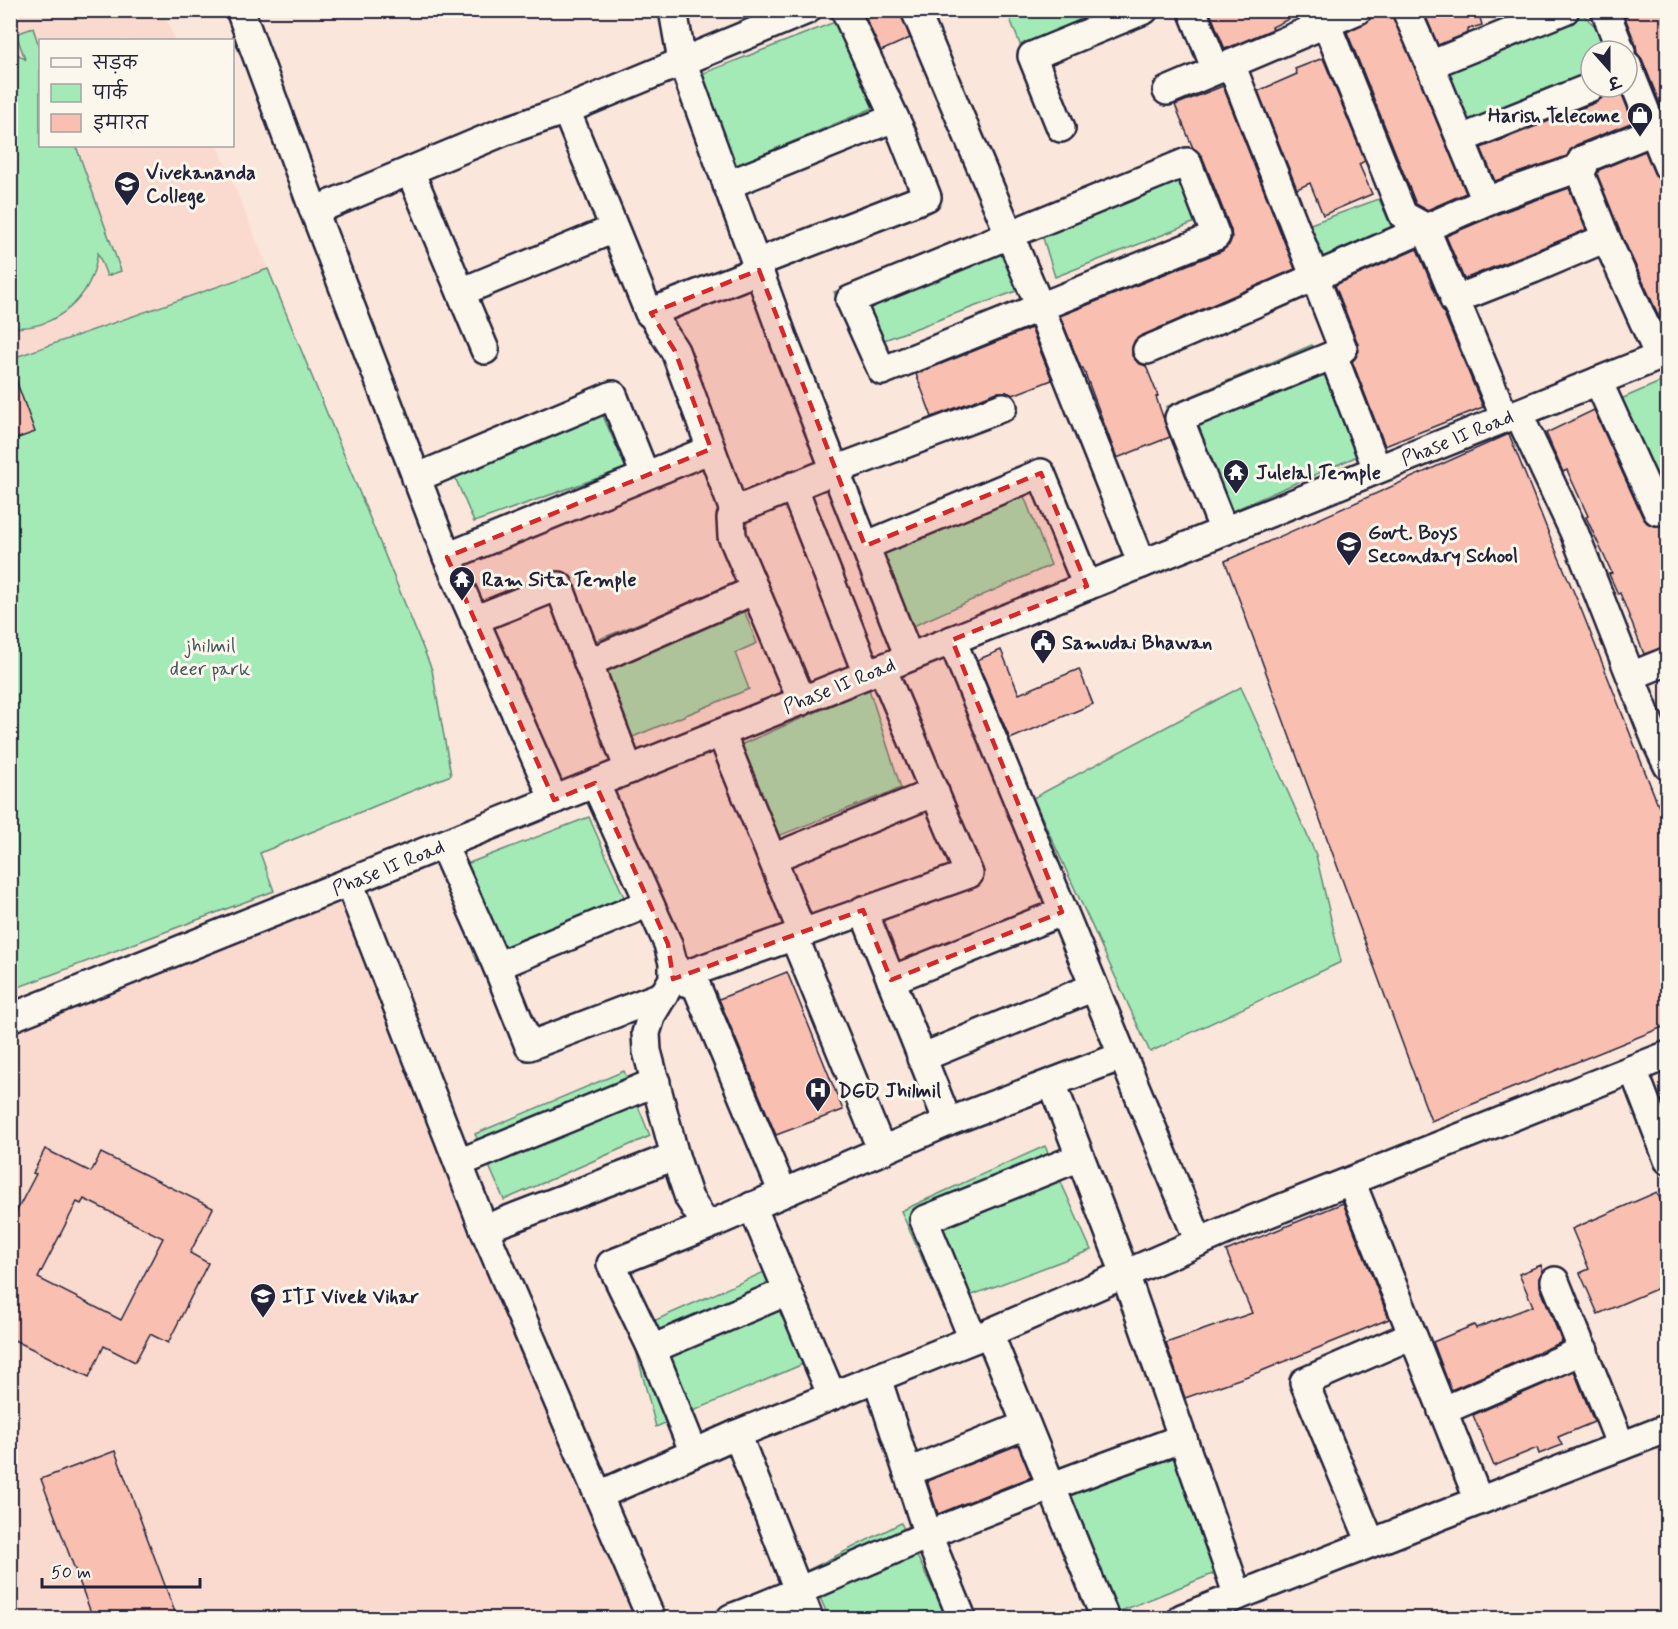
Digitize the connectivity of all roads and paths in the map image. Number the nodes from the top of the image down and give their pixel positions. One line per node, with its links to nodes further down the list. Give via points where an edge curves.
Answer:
1 (240, 10): 29 (street)
2 (673, 10): 14 (street)
3 (807, 10): 14 (street)
4 (845, 10): 21 (street)
5 (915, 10): 32 (street)
6 (1144, 10): 22 (street, via 1032,56)
7 (1192, 10): 16 (street)
8 (1358, 10): 12 (street)
9 (1406, 10): 15 (street)
10 (1565, 10): 15 (street)
11 (1605, 10): 13 (street)
12 (1326, 23): 16 (street); 30 (street, via 1403,215)
13 (1616, 39)
14 (682, 61): 20 (street); 27 (street)
15 (1430, 65): 23 (street)
16 (1223, 67): 17 (street); 35 (street)
17 (1167, 91)
18 (1579, 92): 23 (street)
19 (1639, 96): 24 (street)
20 (566, 110): 26 (street); 31 (street)
21 (894, 118): 27 (street); 34 (street, via 927,196)
22 (1061, 128)
23 (1461, 140): 28 (street)
24 (1662, 151): 25 (street, via 1582,160 1584,166)
25 (1578, 168): 28 (street); 33 (street)
26 (410, 171): 29 (street); 36 (street)
27 (728, 184): 34 (street)
28 (1486, 201): 30 (street)
29 (314, 211): 51 (street)
30 (1425, 227): 35 (street); 37 (street)
31 (614, 229): 36 (street); 39 (street)
32 (1008, 234): 38 (street); 38 (street, via 850,300 882,371); 38 (street, via 1187,162 1216,236)
33 (1606, 238): 37 (street); 43 (street)
34 (757, 266): 39 (street); 49 (street)
35 (1316, 278): 41 (street); 42 (street, via 1343,350)
36 (461, 292): 40 (street)
37 (1454, 300): 46 (street)
38 (1040, 307): 58 (street)
39 (651, 313): 47 (street, via 675,351)
40 (485, 350)
41 (1147, 350)
42 (1333, 355): 48 (street); 55 (street, via 1179,418)
43 (1663, 355): 44 (street, Phase II Road)
44 (1598, 381): 46 (street, Phase II Road); 53 (street, via 1657,511)
45 (1003, 407): 49 (street)
46 (1511, 416): 48 (street, Phase II Road); 67 (street, via 1574,532)
47 (711, 449): 50 (street); 54 (street)
48 (1377, 469): 55 (street, Phase II Road)
49 (835, 470): 52 (street); 56 (street)
50 (645, 475): 51 (street, via 613,395); 57 (street)
51 (416, 478): 57 (street)
52 (793, 486): 54 (street); 66 (street)
53 (1668, 507)
54 (734, 511): 60 (street, via 730,518 732,536)
55 (1224, 531): 58 (street, Phase II Road)
56 (865, 546): 59 (street, via 1041,473); 63 (street)
57 (447, 557): 61 (street)
58 (1142, 564): 59 (street, Phase II Road)
59 (1087, 586): 62 (street, Phase II Road)
60 (755, 590): 65 (street); 68 (street)
61 (474, 620): 65 (street, via 559,586); 74 (street)
62 (952, 640): 63 (street, Phase II Road); 80 (street)
63 (909, 657): 66 (street, Phase II Road)
64 (1668, 661): 67 (street)
65 (588, 663): 71 (street)
66 (875, 671): 68 (street, Phase II Road); 73 (street)
67 (1630, 676): 70 (street)
68 (802, 701): 69 (street, Phase II Road)
69 (721, 733): 71 (street, Phase II Road); 76 (street)
70 (1666, 759)
71 (629, 770): 72 (street, Phase II Road)
72 (595, 783): 74 (street, Phase II Road); 78 (street)
73 (935, 792): 76 (street); 79 (street, via 969,874)
74 (554, 800): 75 (street, Phase II Road)
75 (443, 845): 77 (street, Phase II Road); 82 (street)
76 (773, 858): 81 (street)
77 (349, 882): 86 (street, Phase II Road); 98 (street)
78 (649, 903): 82 (street); 84 (street, via 673,963)
79 (864, 910): 81 (street); 83 (street)
80 (1062, 912): 83 (street); 85 (street)
81 (801, 932): 84 (street); 94 (street, via 795,939)
82 (497, 966): 84 (street, via 530,1046)
83 (891, 980): 89 (street)
84 (668, 987): 91 (street, via 646,1033); 100 (street, via 696,985)
85 (1094, 987): 88 (street); 89 (street)
86 (10, 1018)
87 (1668, 1055): 90 (street)
88 (1122, 1056): 92 (street); 104 (street)
89 (921, 1058): 93 (street)
90 (1633, 1069): 97 (street); 99 (street)
91 (656, 1082): 95 (street); 98 (street)
92 (1052, 1083): 93 (street); 96 (street)
93 (948, 1122): 94 (street)
94 (882, 1151): 100 (street)
95 (675, 1156): 102 (street, via 689,1198); 103 (street)
96 (1080, 1157): 105 (street); 109 (street, via 924,1220)
97 (1668, 1160)
98 (459, 1163): 103 (street)
99 (1351, 1181): 104 (street); 108 (street)
100 (783, 1193): 101 (street)
101 (752, 1206): 102 (street); 107 (street)
102 (707, 1226): 110 (street, via 611,1264)
103 (484, 1229): 123 (street)
104 (1199, 1242): 105 (street)
105 (1125, 1274): 109 (street); 118 (street)
106 (1555, 1281): 111 (street)
107 (788, 1291): 110 (street); 113 (street)
108 (1412, 1335): 114 (street); 126 (street, via 1304,1382)
109 (981, 1336): 112 (street); 115 (street)
110 (652, 1349): 120 (street)
111 (1584, 1350): 114 (street); 119 (street)
112 (877, 1378): 113 (street); 121 (street)
113 (832, 1396): 117 (street)
114 (1442, 1411): 124 (street)
115 (1026, 1425): 121 (street); 122 (street)
116 (1668, 1428): 119 (street)
117 (737, 1434): 120 (street); 127 (street)
118 (1183, 1438): 122 (street); 128 (street)
119 (1621, 1446): 124 (street)
120 (694, 1453): 123 (street)
121 (908, 1472): 125 (street)
122 (1051, 1486): 125 (street); 133 (street)
123 (599, 1495): 129 (street)
124 (1479, 1501): 126 (street)
125 (928, 1535): 127 (street); 132 (street)
126 (1371, 1544): 128 (street)
127 (798, 1592): 130 (street); 131 (street)
128 (1238, 1596): 134 (street)
129 (651, 1618)
130 (731, 1618)
131 (809, 1618)
132 (962, 1618)
133 (1106, 1618)
134 (1182, 1618)

